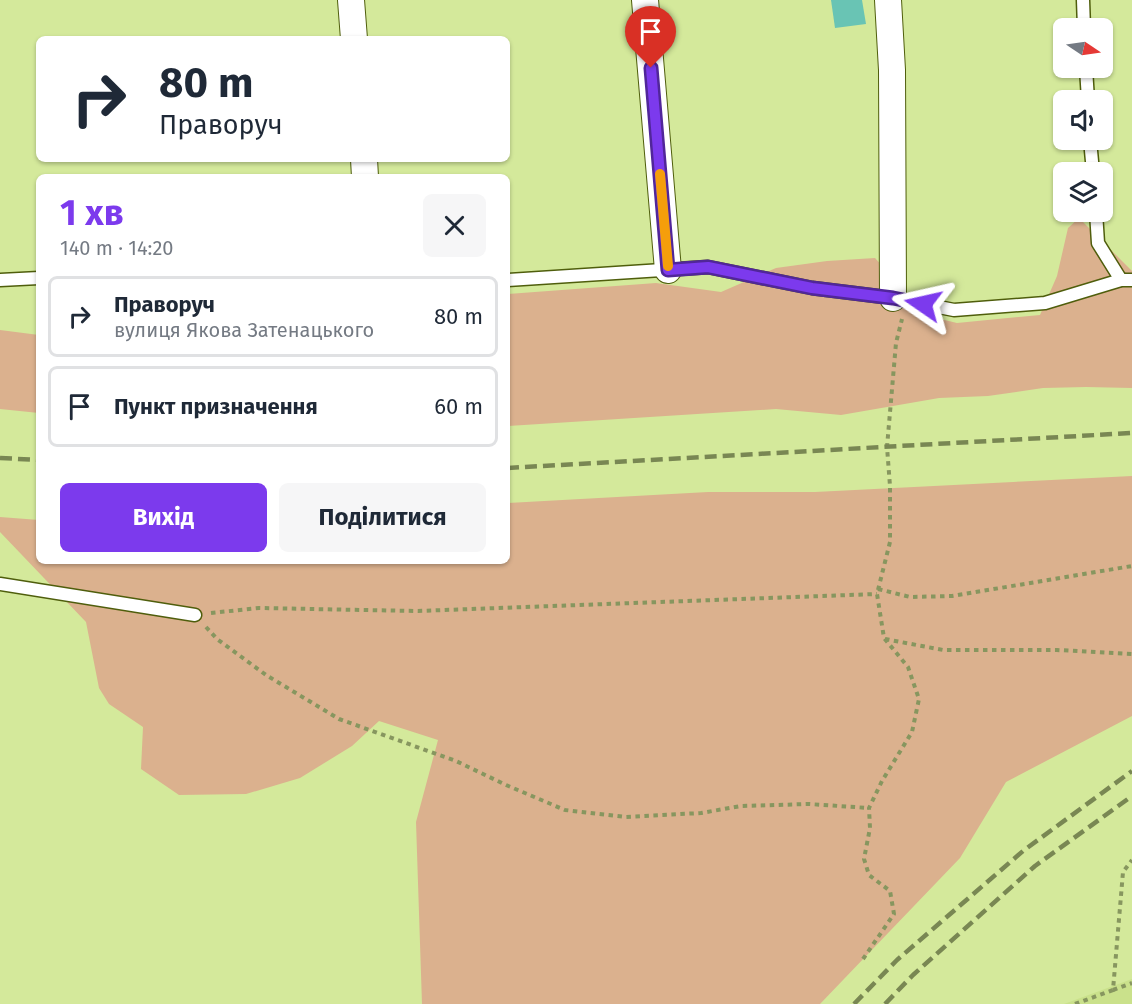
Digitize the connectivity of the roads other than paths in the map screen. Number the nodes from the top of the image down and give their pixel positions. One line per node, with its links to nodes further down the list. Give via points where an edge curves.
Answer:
1 (351, 0): 6 (street)
2 (645, 0): 8 (street)
3 (888, 0): 13 (street)
4 (1083, 0): 5 (lane)
5 (1084, 18)
6 (354, 36)
7 (1097, 222): 12 (lane, via 1098,243)
8 (668, 270): 11 (lane); 13 (lane, via 708,267 812,288)
9 (36, 278): 10 (lane)
10 (0, 280)
11 (510, 280)
12 (1126, 280): 13 (lane, via 1045,303 954,310)
13 (900, 299)
14 (0, 584): 15 (lane)
15 (195, 615)

